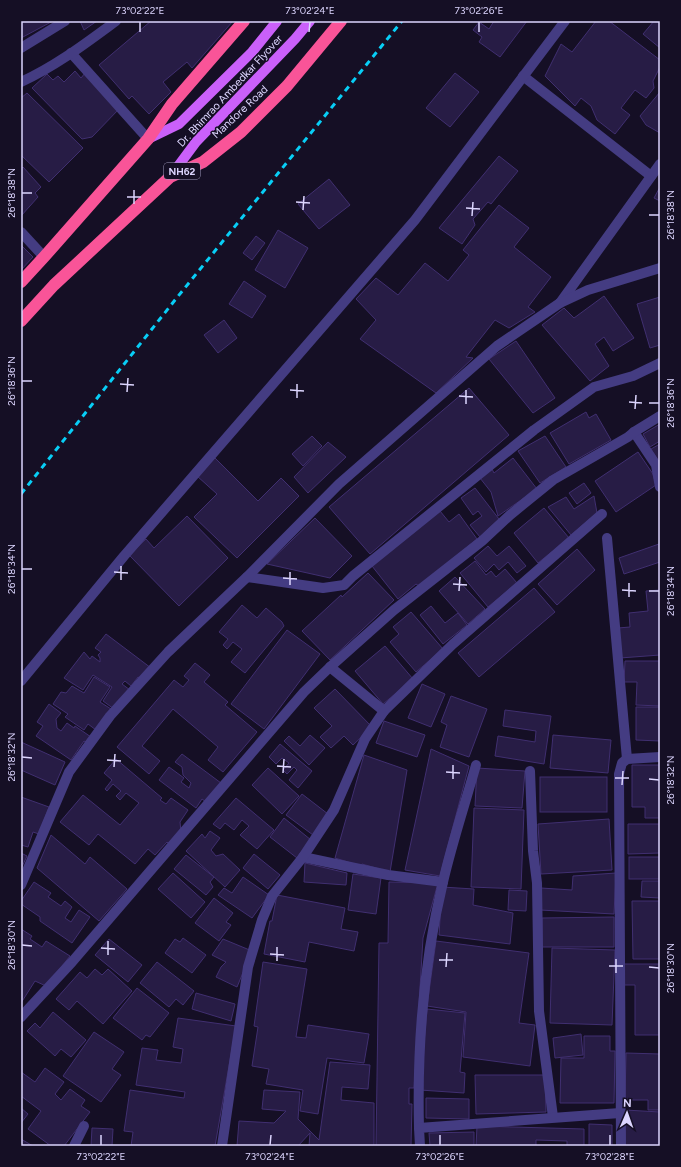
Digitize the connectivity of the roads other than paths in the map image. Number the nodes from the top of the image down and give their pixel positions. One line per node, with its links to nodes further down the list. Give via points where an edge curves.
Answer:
1 (65, 21): 8 (street)
2 (116, 21): 9 (street)
3 (244, 21): 12 (highway, via 172,104)
4 (277, 21): 12 (main road, Dr. Bhimrao Ambedkar Flyover, via 252,52 179,124)
5 (310, 21): 15 (main road, Dr. Bhimrao Ambedkar Flyover, via 196,142)
6 (341, 21): 15 (highway, Mandore Road / NH62, via 287,86 241,132 203,162)
7 (565, 21): 10 (street)
8 (21, 48)
9 (71, 53): 11 (street); 12 (street)
10 (523, 76): 14 (street); 30 (street, via 415,220 124,556)
11 (21, 82)
12 (148, 139): 17 (highway)
13 (660, 164): 14 (street)
14 (651, 176): 20 (street)
15 (170, 177): 21 (highway, Mandore Road / NH62, via 54,285)
16 (21, 232): 17 (street)
17 (44, 257): 19 (highway)
18 (660, 268): 20 (street, via 588,290)
19 (21, 282)
20 (560, 303): 28 (street, via 497,346 357,468)
21 (21, 321)
22 (660, 363): 28 (street, via 633,376 594,387 534,430 344,585 323,588)
23 (660, 416): 24 (street)
24 (634, 432): 25 (street, via 656,466); 29 (street, via 553,480 482,541 394,610)
25 (660, 487)
26 (602, 514): 31 (street, via 453,644)
27 (607, 538): 33 (street)
28 (247, 578): 38 (street, via 168,652 110,716 69,772)
29 (330, 667): 31 (street); 39 (street, via 304,692 72,962)
30 (21, 681)
31 (384, 711): 36 (street, via 365,739 334,810)
32 (660, 757): 33 (street)
33 (627, 759): 40 (street, via 622,763 618,774)
34 (476, 765): 37 (street)
35 (530, 771): 41 (street, via 537,883 539,1011)
36 (303, 858): 37 (street, via 388,875); 45 (street, via 272,896 248,967)
37 (443, 882): 43 (street, via 426,979 418,1088)
38 (21, 885)
39 (21, 1017)
40 (620, 1113): 41 (street); 47 (street)
41 (553, 1117): 43 (street)
42 (84, 1126): 44 (street)
43 (419, 1128): 46 (street)
44 (74, 1146)
45 (222, 1146)
46 (420, 1146)
47 (621, 1146)

